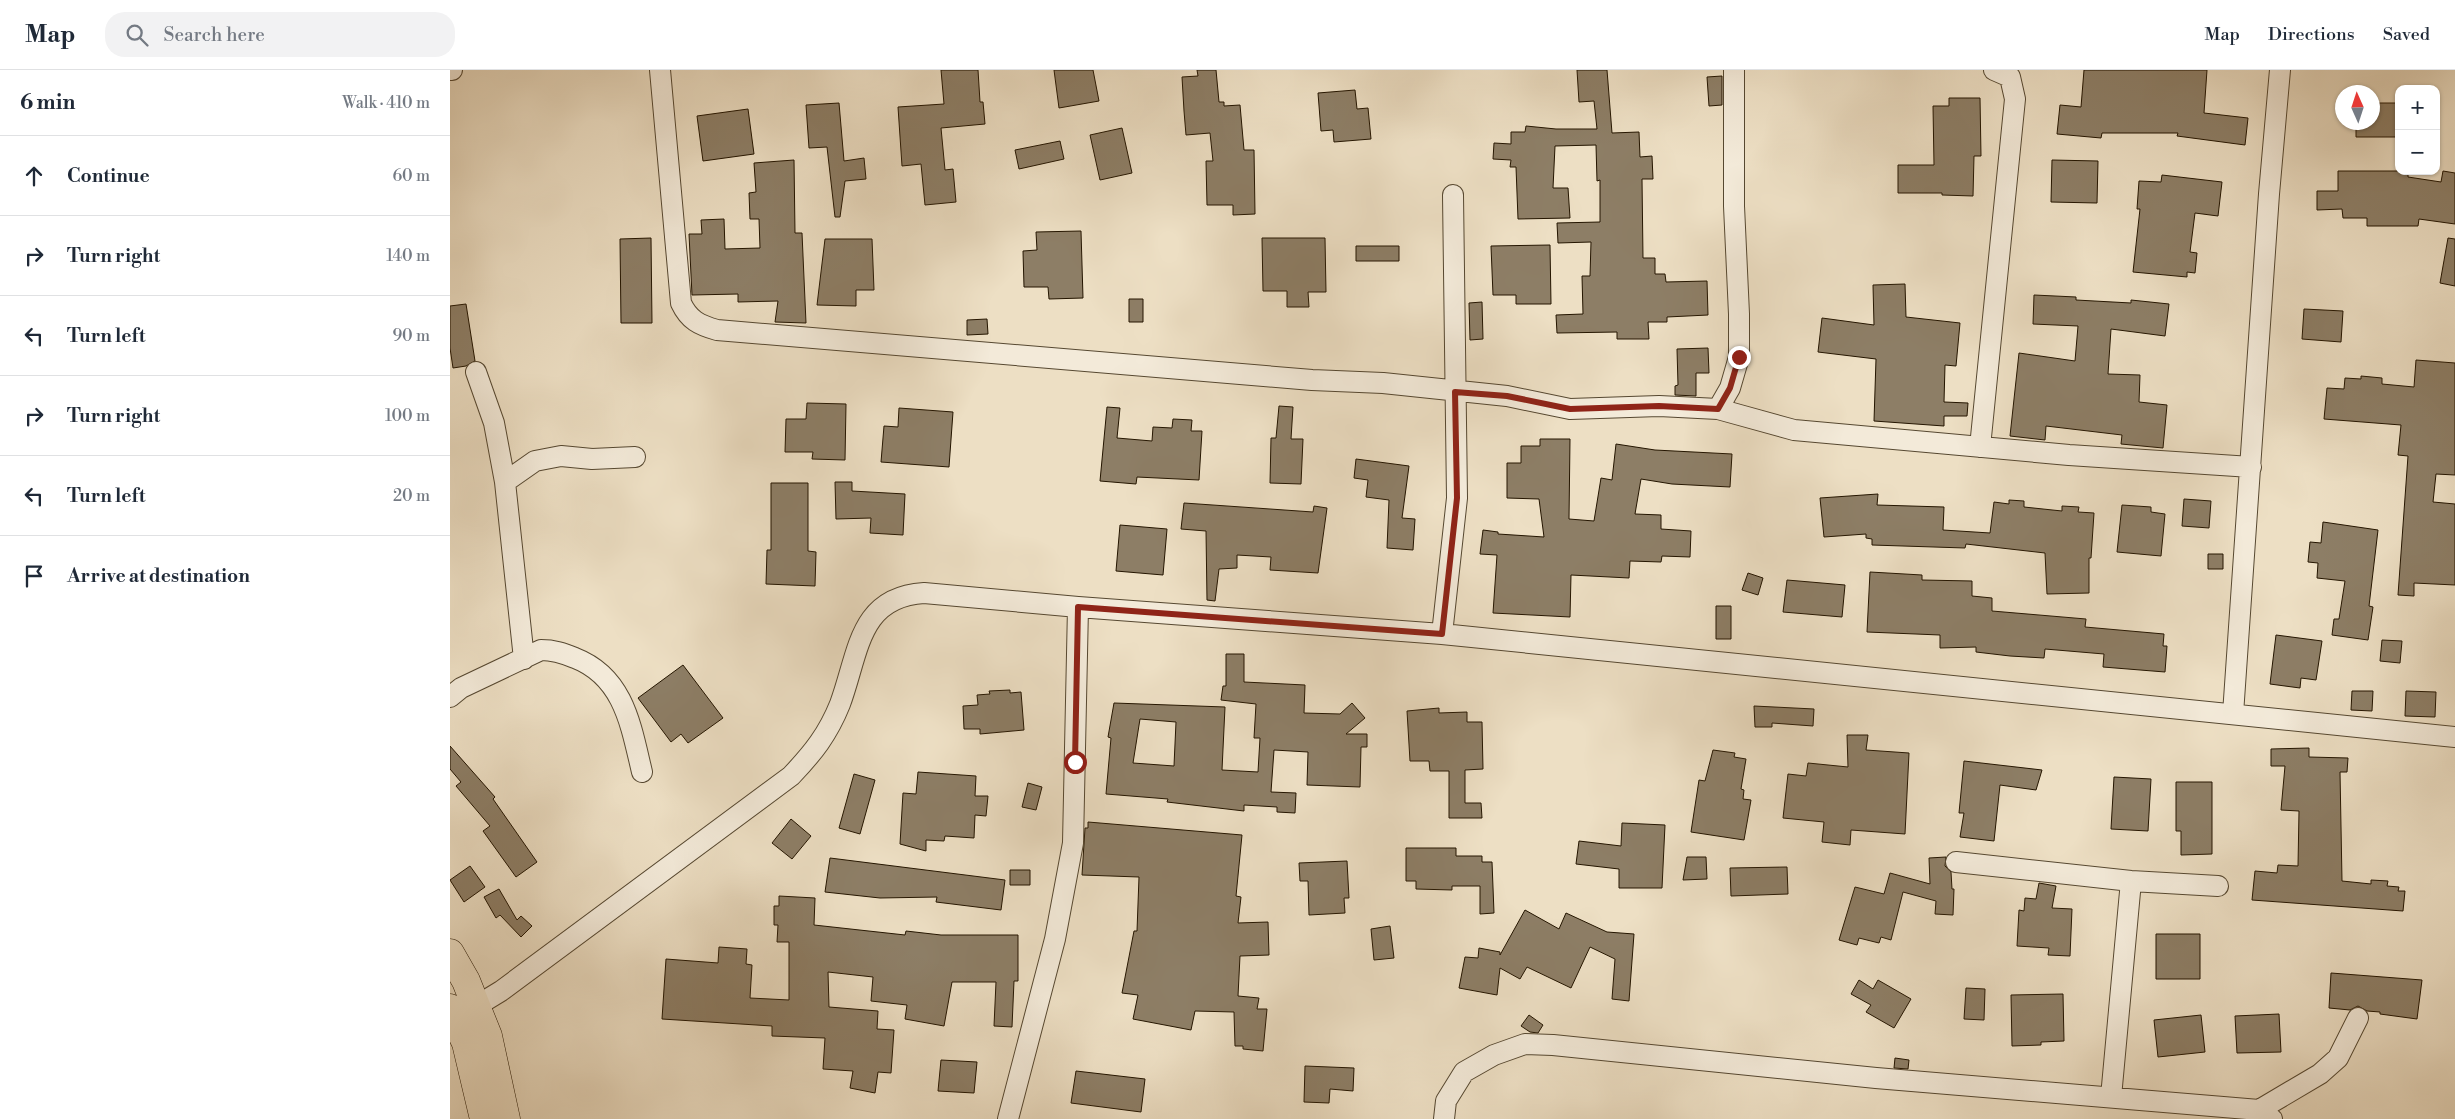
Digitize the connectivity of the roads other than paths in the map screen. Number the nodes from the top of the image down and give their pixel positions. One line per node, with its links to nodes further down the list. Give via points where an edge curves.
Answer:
1 (660, 70): 7 (street, via 681,302 685,313 700,325 717,330 1312,380 1383,383)
2 (1734, 70): 8 (street, via 1739,357 1730,388)
3 (1994, 70): 9 (street, via 2010,77 2015,99)
4 (2280, 70): 11 (street)
5 (1453, 195): 7 (street)
6 (476, 372): 12 (street, via 494,422)
7 (1455, 392): 8 (street, via 1507,396 1570,409 1659,406); 14 (street, via 1457,498)
8 (1718, 409): 9 (street, via 1794,430)
9 (1980, 447): 11 (street)
10 (635, 457): 12 (street, via 592,459 562,456 535,461)
11 (2251, 467): 17 (street)
12 (505, 482): 15 (street)
13 (1078, 607): 14 (street); 24 (street, via 924,592 891,600 877,610 868,623 839,706 817,749 791,776 501,991); 30 (street, via 1073,843 1055,939)
14 (1442, 634): 17 (street)
15 (524, 659): 16 (street, via 461,688); 19 (street, via 541,650 556,650 591,664 614,686 630,722)
16 (450, 697)
17 (2233, 714): 18 (street)
18 (2455, 737)
19 (642, 772)
20 (1956, 862): 21 (street)
21 (2130, 881): 22 (street); 26 (street)
22 (2218, 886)
23 (450, 953): 24 (main road)
24 (460, 1011): 28 (main road); 29 (main road, via 488,1036)
25 (2358, 1018): 27 (street, via 2338,1058)
26 (2111, 1097): 27 (street); 31 (street, via 1876,1078 1553,1044 1525,1044 1494,1054 1464,1072 1446,1101)
27 (2266, 1115)
28 (484, 1119)
29 (506, 1119)
30 (1008, 1119)
31 (1444, 1119)

